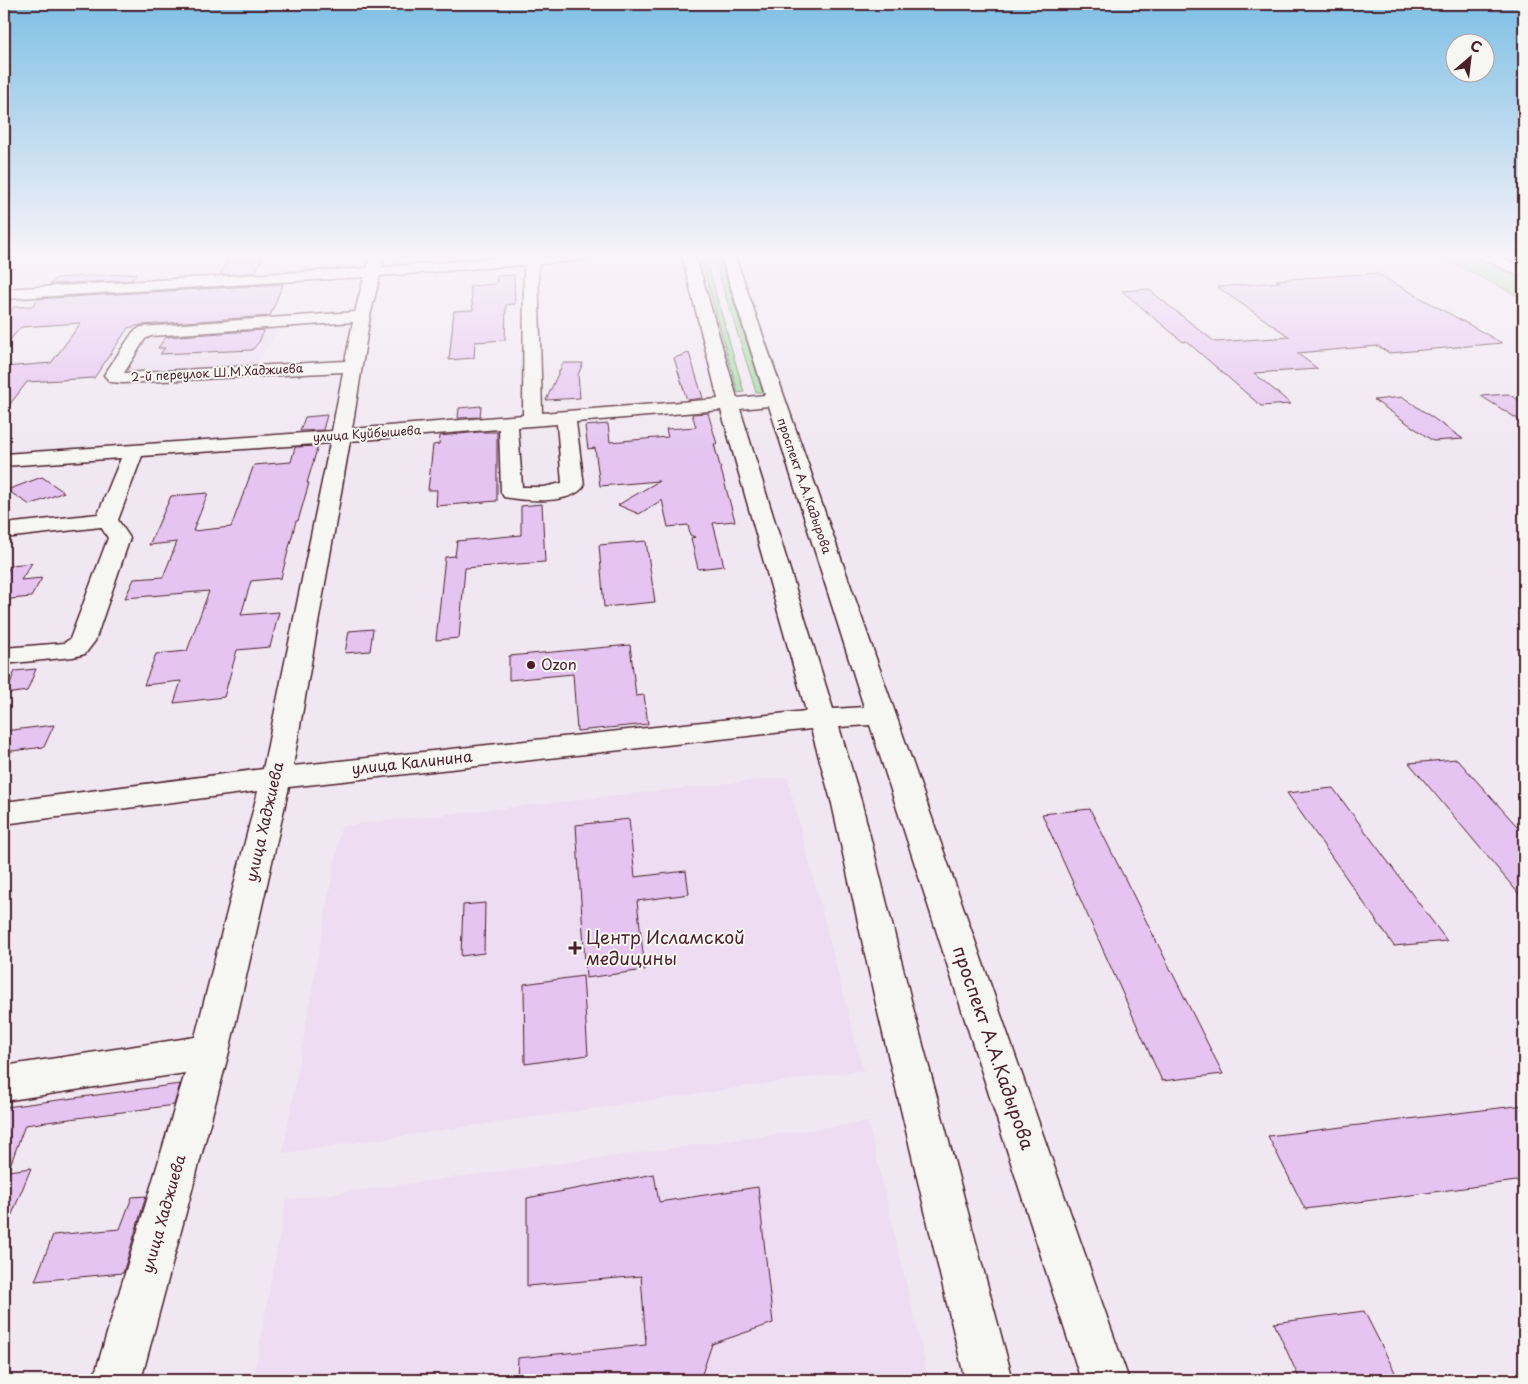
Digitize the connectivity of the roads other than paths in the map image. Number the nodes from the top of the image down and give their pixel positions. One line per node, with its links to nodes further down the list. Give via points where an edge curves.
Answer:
1 (296, 321): 6 (street, 2-й переулок Ш.М.Хаджиева, via 147,331 139,336 113,375 123,378)
2 (361, 321): 6 (street, улица Хаджиева)
3 (532, 321): 10 (street)
4 (706, 321): 8 (street)
5 (749, 321): 7 (street, проспект А.А.Кадырова)
6 (354, 366): 12 (street, улица Хаджиева)
7 (775, 400): 8 (street, улица Куйбышева); 18 (street, проспект А.А.Кадырова)
8 (729, 404): 9 (street, улица Куйбышева); 19 (street)
9 (566, 418): 10 (street, улица Куйбышева); 11 (street, via 573,486 563,491 512,492)
10 (533, 420): 11 (street, улица Куйбышева)
11 (508, 423): 12 (street, улица Куйбышева)
12 (341, 436): 13 (street, улица Куйбышева); 20 (street, улица Хаджиева)
13 (134, 450): 14 (street, улица Куйбышева); 15 (street)
14 (4, 460)
15 (107, 520): 16 (street); 17 (street, via 119,538 82,641 76,648)
16 (4, 531)
17 (4, 656)
18 (881, 715): 19 (street); 26 (street, проспект А.А.Кадырова)
19 (821, 719): 20 (street, улица Калинина); 25 (street, via 847,804)
20 (276, 778): 21 (street, улица Калинина); 22 (street, улица Хаджиева)
21 (4, 813)
22 (210, 1052): 23 (street); 24 (street, улица Хаджиева)
23 (4, 1083)
24 (117, 1380)
25 (989, 1380)
26 (1105, 1380)

